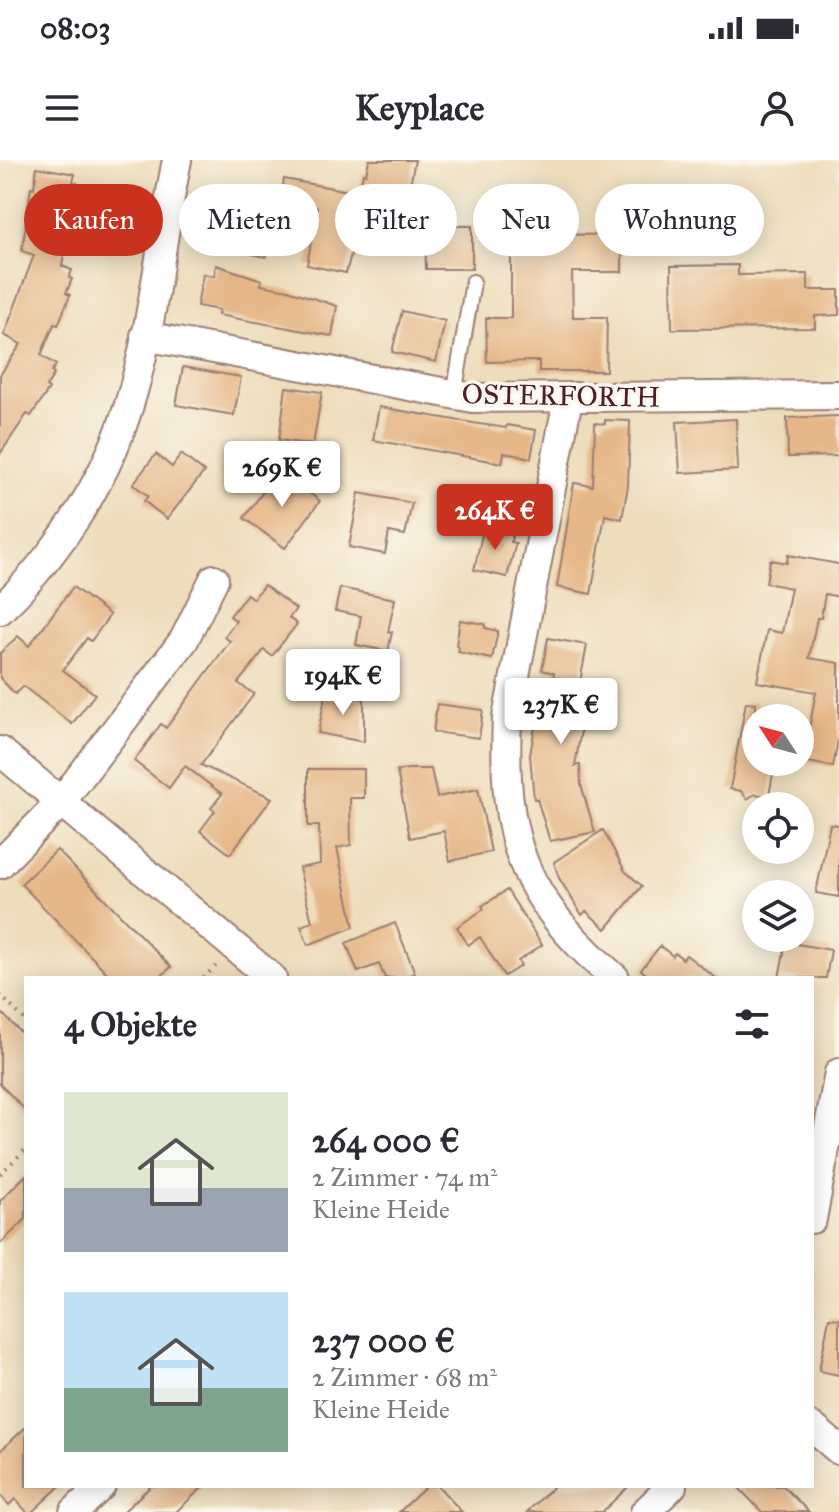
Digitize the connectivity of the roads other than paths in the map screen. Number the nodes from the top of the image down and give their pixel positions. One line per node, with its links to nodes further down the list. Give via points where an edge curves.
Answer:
1 (177, 160): 3 (street)
2 (473, 282): 4 (lane)
3 (145, 336): 4 (street, OSTERFORTH); 8 (street, via 112,450 87,500 51,552)
4 (454, 395): 6 (street, OSTERFORTH)
5 (839, 395): 6 (street, OSTERFORTH)
6 (568, 399): 13 (street, via 507,718 505,771 511,826 526,873 552,914)
7 (214, 579): 10 (street, via 184,640)
8 (0, 610)
9 (0, 751): 10 (street)
10 (61, 802): 11 (street); 12 (street)
11 (0, 864)
12 (270, 976)
13 (613, 976)
14 (839, 1073): 15 (street)
15 (819, 1142): 16 (street)
16 (814, 1197)
17 (814, 1429): 18 (street)
18 (839, 1450)
19 (99, 1488): 21 (street)
20 (670, 1488): 22 (street)
21 (74, 1512)
22 (645, 1512)

